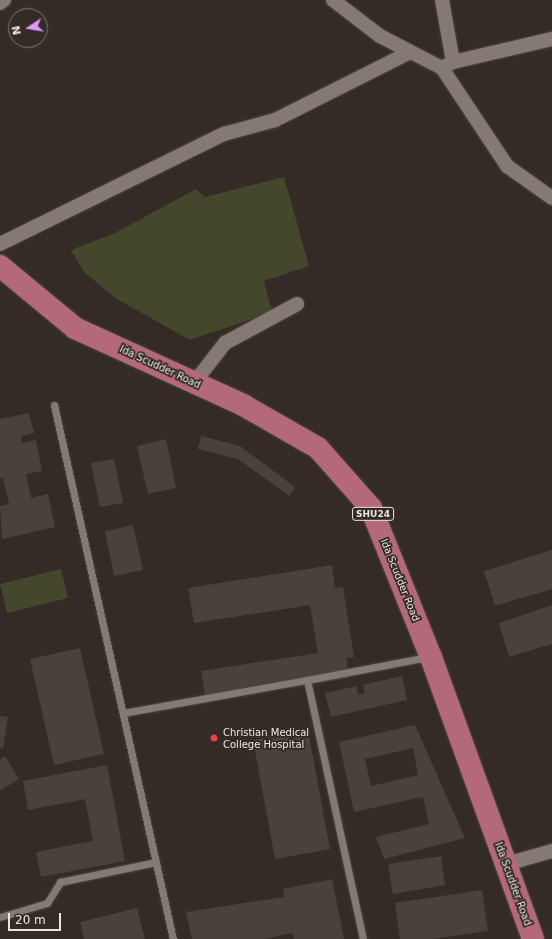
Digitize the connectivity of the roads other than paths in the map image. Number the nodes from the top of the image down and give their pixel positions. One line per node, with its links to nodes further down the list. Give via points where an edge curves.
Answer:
1 (4, 0): 4 (street)
2 (333, 0): 6 (street, via 380,36)
3 (442, 0): 7 (street)
4 (0, 3)
5 (552, 39): 7 (street)
6 (410, 52): 7 (street); 9 (street, via 275,120 224,134)
7 (448, 65): 8 (street, via 507,166)
8 (552, 198)
9 (0, 244)
10 (0, 266): 12 (main road, Ida Scudder Road / SHU24, via 75,328)
11 (297, 304): 12 (street, via 225,343)
12 (194, 383): 14 (main road, Ida Scudder Road / SHU24, via 243,405 318,448 371,508)
13 (54, 405): 16 (lane)
14 (431, 657): 15 (lane); 19 (main road, Ida Scudder Road / SHU24)
15 (307, 680): 16 (lane); 22 (lane)
16 (123, 713): 18 (lane)
17 (552, 851): 19 (street)
18 (156, 862): 20 (lane, via 60,882 47,903); 21 (lane)
19 (506, 864): 23 (main road, Ida Scudder Road / SHU24)
20 (0, 917)
21 (173, 939)
22 (364, 939)
23 (533, 939)

